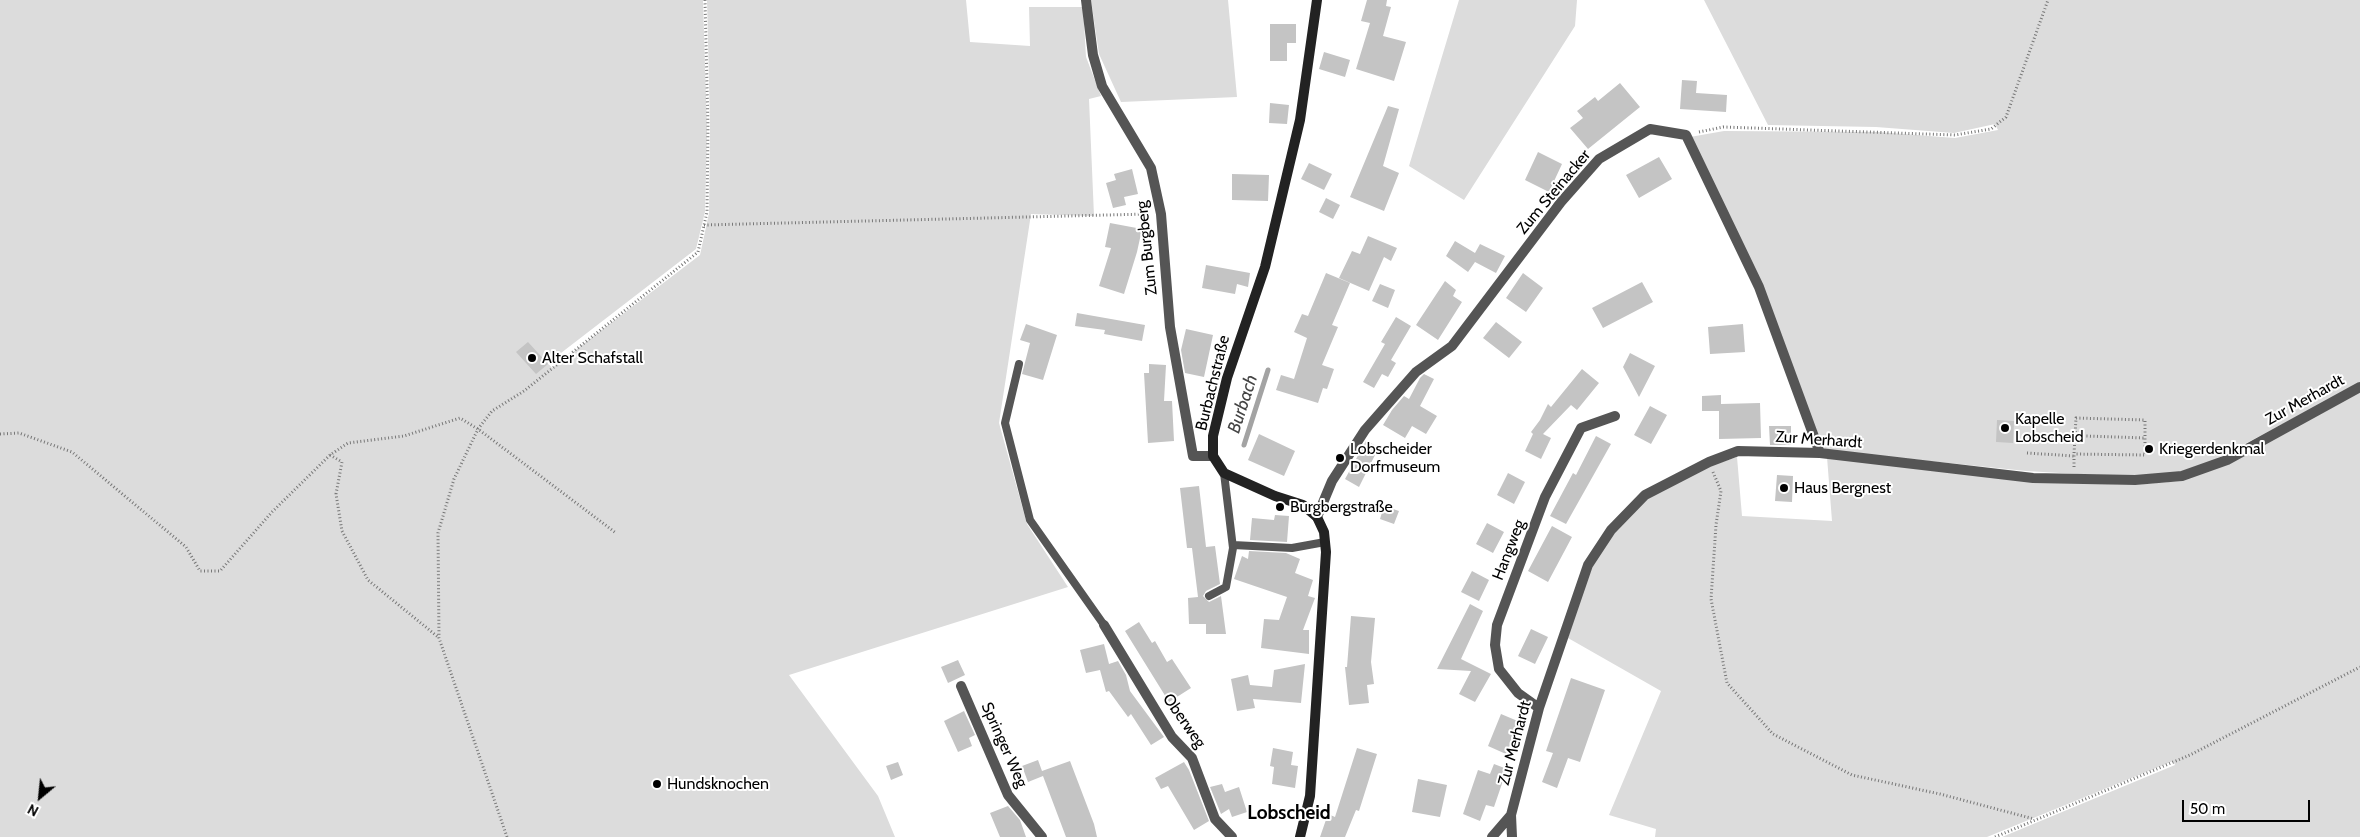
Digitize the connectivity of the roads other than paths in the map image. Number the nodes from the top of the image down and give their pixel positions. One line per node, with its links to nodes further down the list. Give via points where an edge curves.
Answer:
1 (1086, 0): 7 (street, Zum Burgberg, via 1093,55 1102,86 1151,168 1161,214 1170,327 1193,456)
2 (1317, 0): 7 (street, Burbachstraße, via 1300,120 1265,267 1228,378 1214,436)
3 (1019, 364): 13 (lane, via 1005,423 1030,520)
4 (2360, 387): 6 (street, Zur Merhardt, via 2227,460 2182,476 2135,480 2032,478)
5 (1615, 416): 15 (street, Hangweg, via 1582,428 1545,498 1497,625 1495,645 1499,669 1518,693)
6 (1820, 452): 9 (street, Zum Steinacker, via 1759,287 1686,135 1650,129 1599,159 1560,202 1452,346 1416,372 1364,430 1332,481); 15 (street, Zur Merhardt, via 1738,451 1646,495 1611,530 1588,565)
7 (1213, 456): 8 (street, Burbachstraße)
8 (1224, 473): 9 (street, via 1303,505); 11 (lane)
9 (1317, 517): 10 (street)
10 (1325, 542): 11 (lane, via 1292,548); 19 (street, via 1310,796)
11 (1232, 545): 12 (lane, via 1226,587)
12 (1209, 596)
13 (1104, 625): 18 (street, Oberweg, via 1172,737 1192,758 1215,820)
14 (962, 686): 17 (street, Springer Weg, via 1008,795)
15 (1539, 708): 16 (street, Zur Merhardt)
16 (1511, 815): 20 (street, Zur Merhardt); 21 (street)
17 (1042, 837)
18 (1232, 837)
19 (1300, 837)
20 (1492, 837)
21 (1512, 837)

